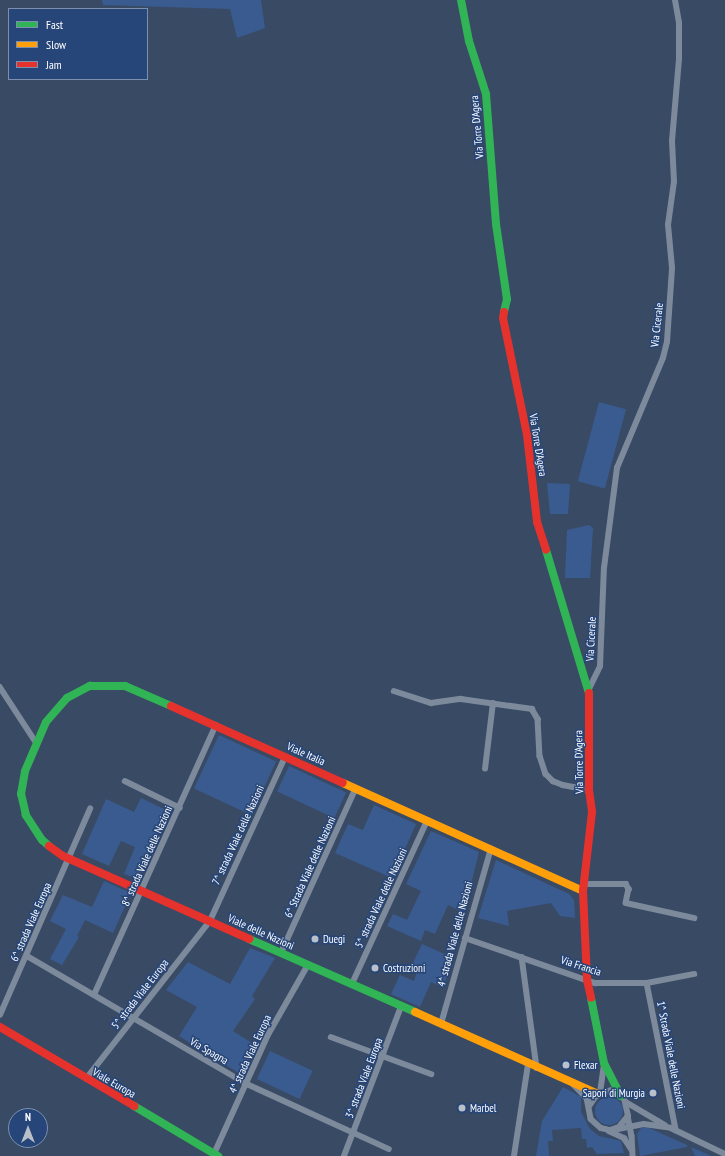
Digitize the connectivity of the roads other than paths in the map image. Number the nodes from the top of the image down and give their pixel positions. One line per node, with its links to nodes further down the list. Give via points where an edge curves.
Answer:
1 (461, 0): 4 (street, Via Torre D'Agera, via 469,41 486,94 496,224 507,299 503,318 527,435 537,522)
2 (675, 0): 4 (street, Via Cicerale, via 679,23 679,59 672,141 674,182 668,225 672,268 667,342 663,358 617,468 604,568 600,666)
3 (0, 687): 8 (street)
4 (589, 689): 13 (street, Via Torre D'Agera)
5 (394, 691): 6 (street, via 431,703 461,699)
6 (493, 703): 10 (street); 13 (street, via 536,712 540,756 546,774 553,781 563,785)
7 (216, 725): 8 (street, Viale Italia, via 133,688 104,684 85,688 67,698 50,716); 9 (street, Viale Italia); 14 (street, 8^ strada Viale delle Nazioni)
8 (36, 742): 18 (street, Viale delle Nazioni, via 24,770 22,804 31,825 42,840)
9 (285, 756): 12 (street, Viale Italia); 22 (street, 7^ strada Viale delle Nazioni)
10 (485, 769)
11 (125, 781): 14 (street)
12 (356, 788): 16 (street, Viale Italia); 24 (street, 6^ Strada Viale delle Nazioni)
13 (589, 790): 19 (street, Via Torre D'Agera, via 592,812)
14 (180, 808): 20 (street, 8^ strada Viale delle Nazioni)
15 (90, 809): 18 (street, 6^ strada Viale Europa)
16 (428, 820): 17 (street, Viale Italia); 31 (street, 5^ strada Viale delle Nazioni)
17 (491, 849): 19 (street, Viale Italia); 23 (street, 4^ strada Viale delle Nazioni)
18 (69, 859): 20 (street, Viale delle Nazioni); 25 (street, 6^ strada Viale Europa)
19 (583, 887): 21 (street, via 626,884 629,889 626,902); 29 (street, Via Torre D'Agera)
20 (142, 892): 22 (street, Viale delle Nazioni); 32 (street, 8^ strada Viale delle Nazioni)
21 (694, 918)
22 (210, 921): 24 (street, Viale delle Nazioni); 35 (street, 5^ strada Viale Europa)
23 (465, 938): 26 (street, Via Francia); 36 (street, 4^ strada Viale delle Nazioni)
24 (281, 953): 27 (street, Viale delle Nazioni)
25 (27, 956): 32 (street, Via Spagna); 34 (street, 6^ strada Viale Europa)
26 (522, 957): 29 (street, Via Francia); 42 (street)
27 (308, 965): 31 (street, Viale delle Nazioni); 46 (street, 4^ strada Viale Europa, via 268,1036)
28 (694, 974): 30 (street, Via Francia)
29 (587, 980): 30 (street, Via Francia, via 603,984); 40 (street, Via Torre D'Agera)
30 (647, 983): 53 (street, 1^ Strada Viale delle Nazioni)
31 (352, 984): 33 (street, Viale delle Nazioni)
32 (94, 995): 35 (street, Via Spagna)
33 (402, 1007): 36 (street, Viale delle Nazioni); 39 (street, 3^ strada Viale Europa)
34 (0, 1015)
35 (134, 1018): 44 (street, 5^ strada Viale Europa); 46 (street, Via Spagna)
36 (441, 1024): 41 (street, Viale delle Nazioni)
37 (0, 1027): 44 (street, Viale Europa)
38 (332, 1037): 39 (street)
39 (382, 1056): 43 (street); 55 (street, 3^ strada Viale Europa)
40 (604, 1063): 47 (street); 48 (street, Via Torre D'Agera)
41 (528, 1064): 42 (street, Viale delle Nazioni); 61 (street)
42 (537, 1068): 45 (street, Viale delle Nazioni)
43 (431, 1074)
44 (86, 1079): 59 (street, Viale Europa)
45 (572, 1083): 47 (street, Viale delle Nazioni); 49 (street, Viale delle Nazioni, via 587,1098)
46 (247, 1084): 55 (street, Via Spagna); 59 (street, 4^ strada Viale Europa)
47 (599, 1094): 48 (street, via 611,1092); 49 (street)
48 (624, 1099): 50 (street); 53 (street)
49 (590, 1106): 54 (street, via 595,1124)
50 (628, 1116): 51 (street); 52 (street, via 623,1124)
51 (631, 1126): 52 (street); 53 (street, via 649,1124); 57 (street)
52 (614, 1129): 54 (street)
53 (673, 1129): 58 (street)
54 (607, 1130): 57 (street, via 624,1138)
55 (353, 1134): 56 (street, Via Spagna); 60 (street, 3^ strada Viale Europa)
56 (389, 1149)
57 (632, 1153)
58 (725, 1154)
59 (216, 1155)
60 (344, 1156)
61 (514, 1156)

